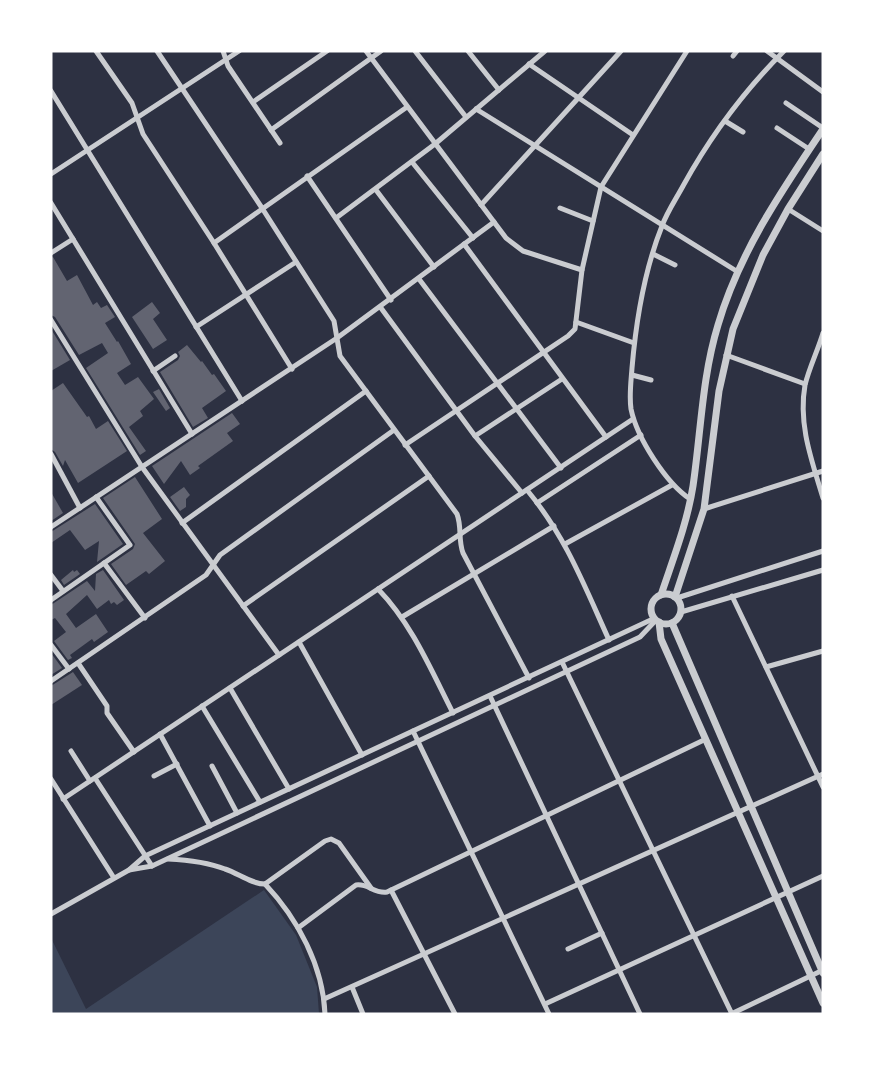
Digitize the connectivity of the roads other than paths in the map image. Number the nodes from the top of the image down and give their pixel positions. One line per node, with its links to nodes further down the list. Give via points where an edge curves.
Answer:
1 (96, 51): 29 (street, via 132,103)
2 (157, 51): 19 (street)
3 (223, 51): 17 (street)
4 (239, 51): 17 (street)
5 (327, 51): 24 (street)
6 (366, 51): 15 (street)
7 (381, 51): 15 (street)
8 (415, 51): 28 (street)
9 (468, 51): 20 (street)
10 (545, 51): 18 (street)
11 (621, 51): 23 (street)
12 (687, 51): 35 (street)
13 (767, 51): 16 (street)
14 (784, 51): 16 (street)
15 (371, 58): 26 (street); 33 (street)
16 (777, 58): 22 (street); 30 (street)
17 (226, 59): 19 (street); 24 (street)
18 (529, 64): 20 (street); 23 (street)
19 (183, 88): 29 (street); 49 (street)
20 (499, 90): 27 (street)
21 (51, 91): 40 (street)
22 (823, 92)
23 (579, 98): 35 (street); 38 (street)
24 (253, 102): 33 (street)
25 (786, 103): 32 (street)
26 (407, 106): 37 (street); 44 (street)
27 (476, 109): 28 (street); 38 (street)
28 (466, 117): 37 (street)
29 (136, 118): 40 (street); 59 (street)
30 (725, 122): 34 (street); 55 (street)
31 (777, 128): 39 (street)
32 (823, 129): 39 (street)
33 (272, 130): 36 (street)
34 (743, 132)
35 (633, 135): 45 (street)
36 (280, 143)
37 (435, 144): 42 (street); 48 (street)
38 (536, 146): 45 (street); 48 (street)
39 (809, 149): 67 (street)
40 (88, 150): 43 (street); 74 (street)
41 (823, 154): 51 (street)
42 (412, 162): 46 (street); 57 (street)
43 (51, 174)
44 (307, 176): 49 (street); 52 (street)
45 (602, 187): 53 (street); 55 (street)
46 (376, 190): 52 (street); 65 (street)
47 (51, 203): 58 (street)
48 (481, 205): 54 (street)
49 (262, 208): 59 (street); 63 (street)
50 (560, 208): 53 (street)
51 (788, 209): 56 (street); 79 (street, via 752,279)
52 (336, 218): 70 (street)
53 (593, 221): 66 (street)
54 (494, 222): 57 (street); 66 (street, via 506,238 524,251)
55 (662, 225): 62 (street); 67 (street)
56 (823, 231)
57 (473, 238): 60 (street)
58 (73, 239): 61 (street); 82 (street)
59 (214, 243): 69 (street)
60 (465, 244): 65 (street); 78 (street)
61 (51, 253)
62 (653, 254): 64 (street); 77 (street)
63 (296, 262): 69 (street); 76 (street, via 334,321)
64 (675, 265)
65 (434, 267): 68 (street)
66 (582, 270): 73 (street)
67 (738, 272): 108 (street, via 711,352)
68 (419, 279): 70 (street); 86 (street)
69 (246, 294): 74 (street); 81 (street)
70 (391, 300): 71 (street)
71 (381, 308): 76 (street); 91 (street)
72 (51, 320): 100 (street)
73 (576, 322): 77 (street); 78 (street, via 572,333)
74 (196, 327): 89 (street)
75 (823, 336): 87 (street)
76 (337, 338): 81 (street); 88 (street, via 340,356)
77 (634, 343): 83 (street)
78 (543, 352): 84 (street); 86 (street)
79 (726, 355): 87 (street); 112 (street)
80 (175, 356): 82 (street)
81 (292, 369): 89 (street)
82 (153, 371): 94 (street)
83 (632, 375): 85 (street); 92 (street)
84 (562, 379): 90 (street); 97 (street)
85 (651, 380)
86 (497, 383): 90 (street); 91 (street)
87 (805, 384): 103 (street, via 806,438)
88 (366, 391): 93 (street); 113 (street)
89 (242, 401): 94 (street)
90 (516, 409): 96 (street); 101 (street)
91 (456, 411): 96 (street); 98 (street)
92 (633, 419): 95 (street); 97 (street)
93 (394, 430): 98 (street); 120 (street, via 220,555)
94 (192, 434): 100 (street)
95 (641, 435): 105 (street); 110 (street)
96 (476, 436): 106 (street)
97 (606, 437): 101 (street)
98 (405, 444): 104 (street)
99 (51, 454): 111 (street)
100 (142, 467): 107 (street); 113 (street)
101 (561, 468): 106 (street)
102 (823, 471): 103 (street)
103 (816, 473): 109 (street); 112 (street)
104 (429, 476): 116 (street, via 457,514); 130 (street)
105 (672, 485): 108 (street); 117 (street)
106 (524, 492): 110 (street); 116 (street)
107 (96, 497): 111 (street); 119 (street, via 130,545)
108 (690, 498): 126 (street)
109 (823, 498)
110 (537, 503): 114 (street)
111 (80, 508): 115 (street)
112 (704, 509): 128 (street)
113 (182, 523): 120 (street)
114 (554, 526): 117 (street); 122 (street)
115 (51, 527)
116 (461, 533): 122 (street, via 461,546); 124 (street)
117 (565, 543): 136 (street)
118 (823, 551): 128 (street)
119 (104, 563): 125 (street); 133 (street)
120 (213, 566): 130 (street); 133 (street)
121 (823, 570): 127 (street)
122 (475, 573): 132 (street); 146 (street)
123 (51, 575): 125 (street)
124 (378, 589): 132 (street); 137 (street)
125 (63, 591): 129 (street)
126 (661, 595): 128 (street); 134 (street, via 652,607)
127 (732, 596): 131 (street); 143 (street)
128 (676, 598): 131 (street)
129 (51, 600)
130 (243, 606): 140 (street)
131 (681, 612): 135 (street)
132 (402, 616): 152 (street)
133 (145, 618): 142 (street)
134 (657, 620): 135 (street); 136 (street); 145 (street, via 640,637); 155 (street, via 661,639)
135 (672, 623): 171 (street)
136 (609, 640): 141 (street)
137 (299, 642): 140 (street); 159 (street)
138 (51, 645): 144 (street)
139 (823, 651): 143 (street)
140 (279, 655): 148 (street)
141 (562, 662): 145 (street); 146 (street)
142 (78, 663): 144 (street); 158 (street)
143 (766, 667): 162 (street)
144 (69, 669): 147 (street)
145 (566, 671): 150 (street); 166 (street)
146 (529, 678): 149 (street)
147 (51, 681)
148 (230, 688): 151 (street); 168 (street)
149 (490, 696): 150 (street); 152 (street)
150 (494, 705): 156 (street); 174 (street)
151 (202, 706): 154 (street); 170 (street)
152 (453, 713): 153 (street)
153 (413, 731): 156 (street); 159 (street)
154 (160, 734): 158 (street); 160 (street)
155 (706, 739): 166 (street); 172 (street)
156 (418, 741): 176 (street); 179 (street)
157 (71, 751): 165 (street)
158 (134, 752): 165 (street)
159 (362, 755): 168 (street)
160 (177, 764): 163 (street); 175 (street)
161 (212, 766): 173 (street)
162 (820, 775): 167 (street); 171 (street)
163 (154, 776)
164 (51, 779): 169 (street)
165 (93, 779): 169 (street); 178 (street)
166 (619, 781): 174 (street); 177 (street)
167 (823, 787)
168 (290, 789): 170 (street)
169 (63, 799): 183 (street)
170 (260, 802): 173 (street)
171 (751, 806): 172 (street); 188 (street)
172 (738, 812): 177 (street); 189 (street)
173 (237, 813): 175 (street)
174 (546, 815): 176 (street); 185 (street)
175 (210, 826): 178 (street)
176 (471, 851): 187 (street); 191 (street)
177 (653, 851): 185 (street); 194 (street)
178 (145, 856): 180 (street); 181 (street)
179 (167, 859): 180 (street); 184 (street, via 210,864)
180 (152, 866): 181 (street)
181 (129, 870): 183 (street)
182 (823, 876): 188 (street)
183 (114, 878): 190 (street)
184 (265, 884): 186 (street, via 331,839 339,843); 192 (street)
185 (579, 884): 191 (street); 193 (street)
186 (373, 890): 187 (street); 192 (street, via 356,885)
187 (391, 890): 196 (street)
188 (788, 892): 189 (street); 198 (street)
189 (776, 897): 194 (street); 199 (street)
190 (51, 914)
191 (503, 918): 196 (street); 203 (street)
192 (298, 928): 201 (street, via 320,977)
193 (602, 933): 195 (street); 197 (street)
194 (694, 936): 197 (street); 209 (street)
195 (568, 950)
196 (424, 954): 200 (street); 206 (street)
197 (620, 970): 203 (street); 208 (street)
198 (823, 971): 199 (street)
199 (811, 976): 202 (street); 209 (street)
200 (352, 987): 201 (street); 205 (street)
201 (324, 999): 204 (street)
202 (823, 1003)
203 (545, 1004): 207 (street)
204 (325, 1014)
205 (363, 1014)
206 (455, 1014)
207 (549, 1014)
208 (640, 1014)
209 (732, 1014)

